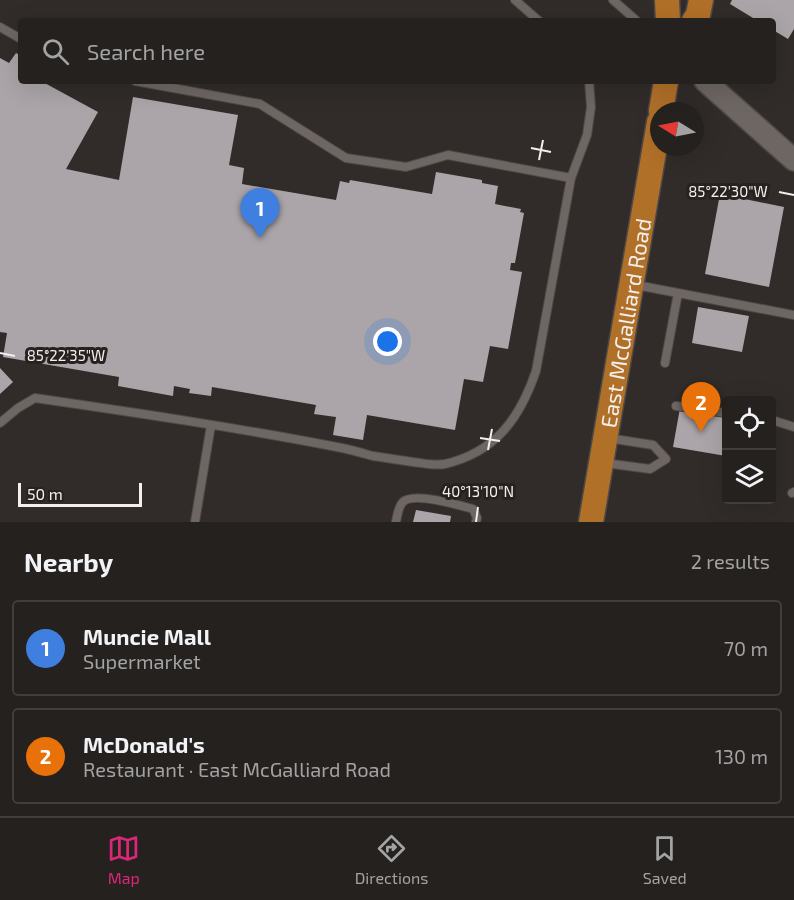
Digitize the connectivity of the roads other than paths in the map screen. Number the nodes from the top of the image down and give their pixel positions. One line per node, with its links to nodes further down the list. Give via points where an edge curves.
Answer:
1 (515, 0): 5 (lane)
2 (613, 0): 6 (lane)
3 (666, 0): 7 (main road)
4 (701, 0): 8 (main road)
5 (536, 18)
6 (634, 18)
7 (668, 18)
8 (696, 18)
9 (0, 27): 10 (lane)
10 (18, 37)
11 (151, 84): 18 (lane, via 260,104 346,158 406,167 448,155)
12 (589, 84): 18 (lane, via 591,107 586,135)
13 (666, 84): 15 (main road)
14 (708, 84): 17 (main road)
15 (662, 102)
16 (653, 156): 19 (main road, East McGalliard Road)
17 (794, 160)
18 (571, 178): 27 (lane, via 536,371 516,416 480,451 443,464 430,464)
19 (631, 285): 20 (lane); 29 (main road, East McGalliard Road)
20 (678, 293): 21 (lane); 22 (lane)
21 (794, 315)
22 (665, 363)
23 (676, 406): 24 (lane)
24 (722, 412)
25 (776, 422): 28 (lane)
26 (0, 423): 27 (lane, via 35,398)
27 (211, 425): 31 (lane)
28 (794, 427)
29 (605, 438): 30 (main road, East McGalliard Road); 30 (lane, via 653,445 666,459 650,469)
30 (601, 463): 34 (main road, East McGalliard Road)
31 (195, 522)
32 (396, 522): 33 (lane, via 402,503 409,498 473,509)
33 (476, 522)
34 (591, 522)

